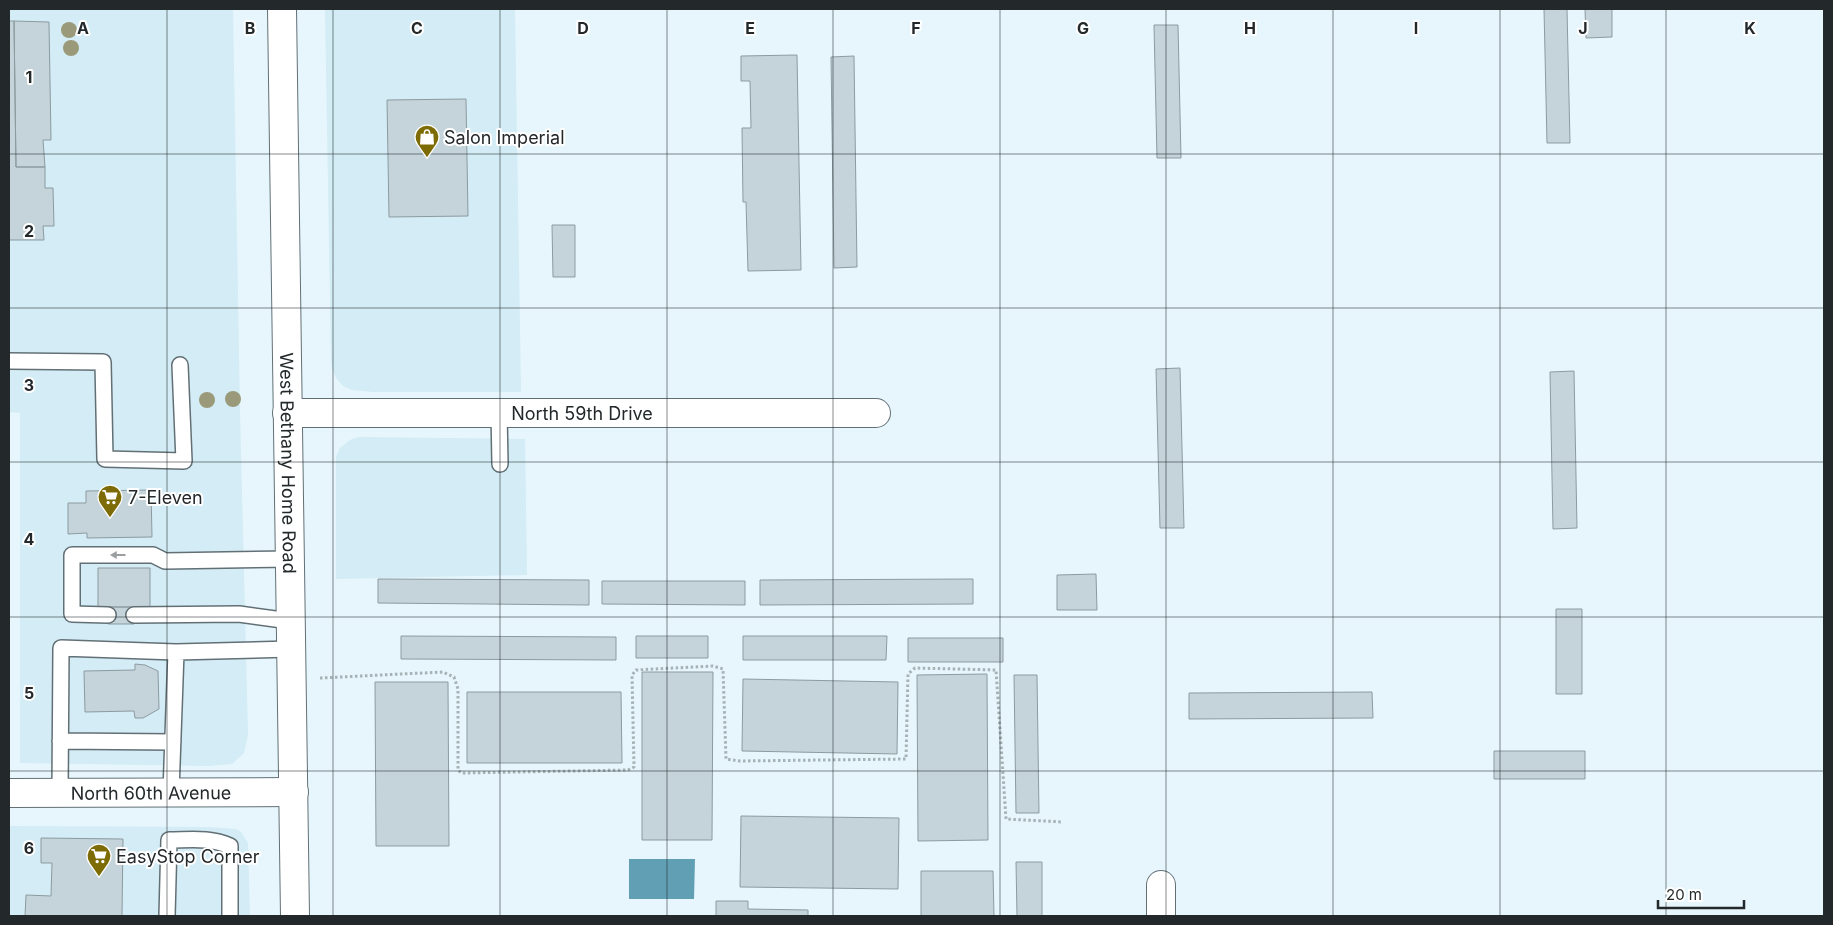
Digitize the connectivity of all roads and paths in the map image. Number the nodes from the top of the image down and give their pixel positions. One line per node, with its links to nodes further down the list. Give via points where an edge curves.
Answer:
1 (282, 9): 5 (main road, West Bethany Home Road)
2 (9, 361): 3 (lane, via 103,362 105,459 184,461)
3 (180, 365)
4 (499, 412): 5 (main road, North 59th Drive); 6 (main road, North 59th Drive); 7 (lane)
5 (287, 413): 8 (main road, West Bethany Home Road)
6 (876, 413)
7 (500, 464)
8 (290, 559): 9 (lane, one-way to 9, via 165,561 153,556 72,555 72,614); 11 (main road, West Bethany Home Road)
9 (108, 615)
10 (134, 615): 11 (lane, via 239,614)
11 (290, 621): 12 (main road, West Bethany Home Road)
12 (291, 649): 13 (lane); 14 (main road, West Bethany Home Road)
13 (176, 652): 15 (lane, via 61,648); 16 (lane)
14 (291, 679): 18 (main road, West Bethany Home Road); 21 (path, via 443,672 454,677 458,689 458,770 462,773 530,773 628,770 634,767 632,675 636,670 713,666 723,669 726,759 740,761 906,759 908,674 915,668 996,670 1006,819)
15 (60, 741): 16 (lane); 20 (lane)
16 (173, 742): 17 (lane)
17 (171, 792): 18 (main road, North 60th Avenue); 20 (main road, North 60th Avenue)
18 (294, 792): 25 (main road, West Bethany Home Road)
19 (9, 793): 20 (main road, North 60th Avenue)
20 (60, 793)
21 (1063, 822)
22 (1161, 885): 26 (main road)
23 (167, 916): 24 (lane, via 169,840 201,839 217,840 230,846)
24 (230, 916)
25 (295, 916)
26 (1161, 916)

